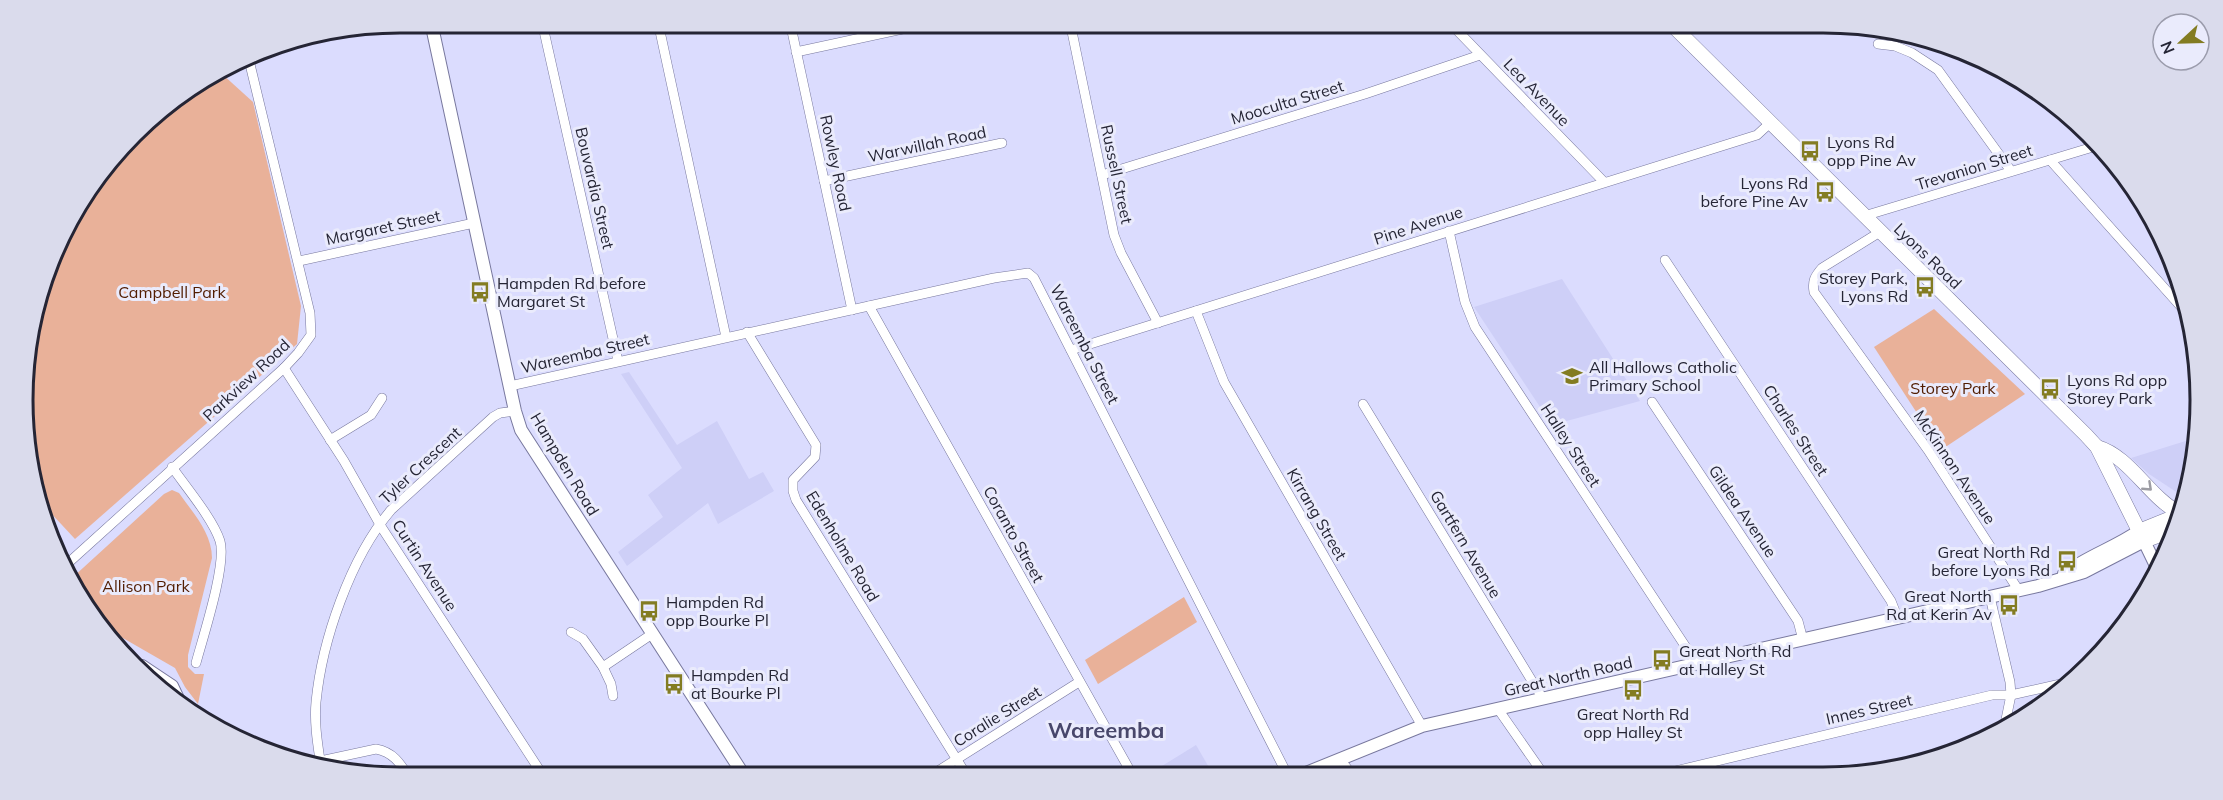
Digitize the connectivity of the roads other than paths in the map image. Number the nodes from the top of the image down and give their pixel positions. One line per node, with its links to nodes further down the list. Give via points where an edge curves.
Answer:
1 (433, 33): 22 (main road, Hampden Road)
2 (544, 33): 35 (street, Bouvardia Street)
3 (660, 33): 33 (street)
4 (792, 33): 10 (street, Rowley Road)
5 (884, 33): 10 (street)
6 (1072, 33): 18 (street, Russell Street)
7 (1459, 33): 11 (street, Lea Avenue)
8 (1680, 33): 13 (main road, Lyons Road)
9 (1878, 44): 17 (street, via 1912,53 1938,70)
10 (796, 52): 19 (street, Rowley Road)
11 (1480, 55): 18 (street, Mooculta Street); 20 (street, Lea Avenue)
12 (251, 65): 26 (street, Parkview Road)
13 (1770, 123): 20 (street, Pine Avenue, via 1757,135); 21 (main road, Lyons Road)
14 (1002, 143): 19 (street, Warwillah Road)
15 (2090, 148): 16 (street, Trevanion Street)
16 (2050, 160): 17 (street, Trevanion Street); 27 (street)
17 (2011, 171): 21 (street, Trevanion Street)
18 (1102, 175): 31 (street, Russell Street, via 1117,244)
19 (824, 181): 29 (street, Rowley Road)
20 (1605, 182): 23 (street, Pine Avenue)
21 (1864, 216): 24 (main road, Lyons Road)
22 (474, 223): 26 (street, Margaret Street); 37 (main road, Hampden Road)
23 (1449, 231): 30 (street, Pine Avenue); 59 (street, Halley Street, via 1465,302 1475,327)
24 (1880, 232): 43 (main road, Lyons Road); 52 (street, McKinnon Avenue, via 1822,268 1815,276 1814,292 1928,450)
25 (1665, 260): 54 (street, Charles Street, via 1891,601)
26 (299, 261): 36 (street, Parkview Road, via 311,335)
27 (2176, 301)
28 (869, 306): 29 (street, Wareemba Street); 34 (street, Wareemba Street, via 1028,273); 62 (street, Coranto Street)
29 (852, 310): 32 (street, Wareemba Street)
30 (1196, 311): 31 (street, Pine Avenue); 70 (street, Kirrang Street, via 1224,382)
31 (1158, 323): 34 (street, Pine Avenue)
32 (747, 332): 33 (street, Wareemba Street); 73 (street, Edenholme Road, via 816,445 815,457 793,480 796,500)
33 (726, 337): 35 (street, Wareemba Street)
34 (1071, 350): 81 (street, Wareemba Street)
35 (618, 361): 37 (street, Wareemba Street)
36 (284, 368): 42 (street, Curtin Avenue); 44 (street, Parkview Road)
37 (510, 386): 41 (main road, Hampden Road)
38 (382, 398): 42 (street, via 371,415)
39 (1652, 402): 57 (street, Gildea Avenue, via 1798,621)
40 (1363, 404): 67 (street, Gartfern Avenue)
41 (515, 411): 47 (street, Tyler Crescent, via 493,417); 56 (main road, Hampden Road, via 521,430)
42 (330, 440): 47 (street, Curtin Avenue)
43 (2097, 447): 45 (main road, one-way to 45, via 2110,451); 49 (main road, Lyons Road)
44 (172, 467): 51 (street, Parkview Road); 58 (street, via 215,528 220,543 222,561)
45 (2173, 508)
46 (2170, 520): 49 (main road, Great North Road)
47 (380, 524): 71 (street, Tyler Crescent, via 336,610 321,666 315,714); 76 (street, Curtin Avenue)
48 (2165, 532): 49 (main road, Great North Road)
49 (2141, 536): 50 (main road); 52 (main road, Great North Road, via 2081,561 2059,579)
50 (2153, 560)
51 (70, 561)
52 (2019, 591): 53 (main road, Great North Road)
53 (1990, 597): 54 (main road, Great North Road); 65 (street)
54 (1898, 619): 57 (main road, Great North Road)
55 (571, 632): 60 (street, via 583,639)
56 (652, 634): 60 (street); 77 (main road, Hampden Road)
57 (1803, 640): 59 (main road, Great North Road)
58 (196, 663)
59 (1697, 663): 67 (main road, Great North Road)
60 (603, 667): 66 (street)
61 (157, 676): 64 (main road)
62 (1079, 682): 73 (street, Coralie Street); 80 (street, Coranto Street)
63 (2053, 686): 65 (street, Innes Street)
64 (172, 687)
65 (2011, 695): 69 (street); 85 (street, Innes Street, via 1992,695)
66 (613, 696)
67 (1543, 699): 68 (main road, Great North Road)
68 (1498, 709): 70 (main road, Great North Road); 84 (street)
69 (2006, 718)
70 (1422, 726): 72 (main road, Great North Road)
71 (320, 758)
72 (1340, 759): 82 (main road, Great North Road); 83 (street)
73 (956, 760): 78 (street, Coralie Street); 79 (street, Edenholme Road)
74 (333, 761): 75 (street, via 376,749 395,757)
75 (402, 767)
76 (538, 767)
77 (738, 767)
78 (945, 767)
79 (961, 767)
80 (1128, 767)
81 (1283, 767)
82 (1322, 767)
83 (1346, 767)
84 (1538, 767)
85 (1692, 767)

